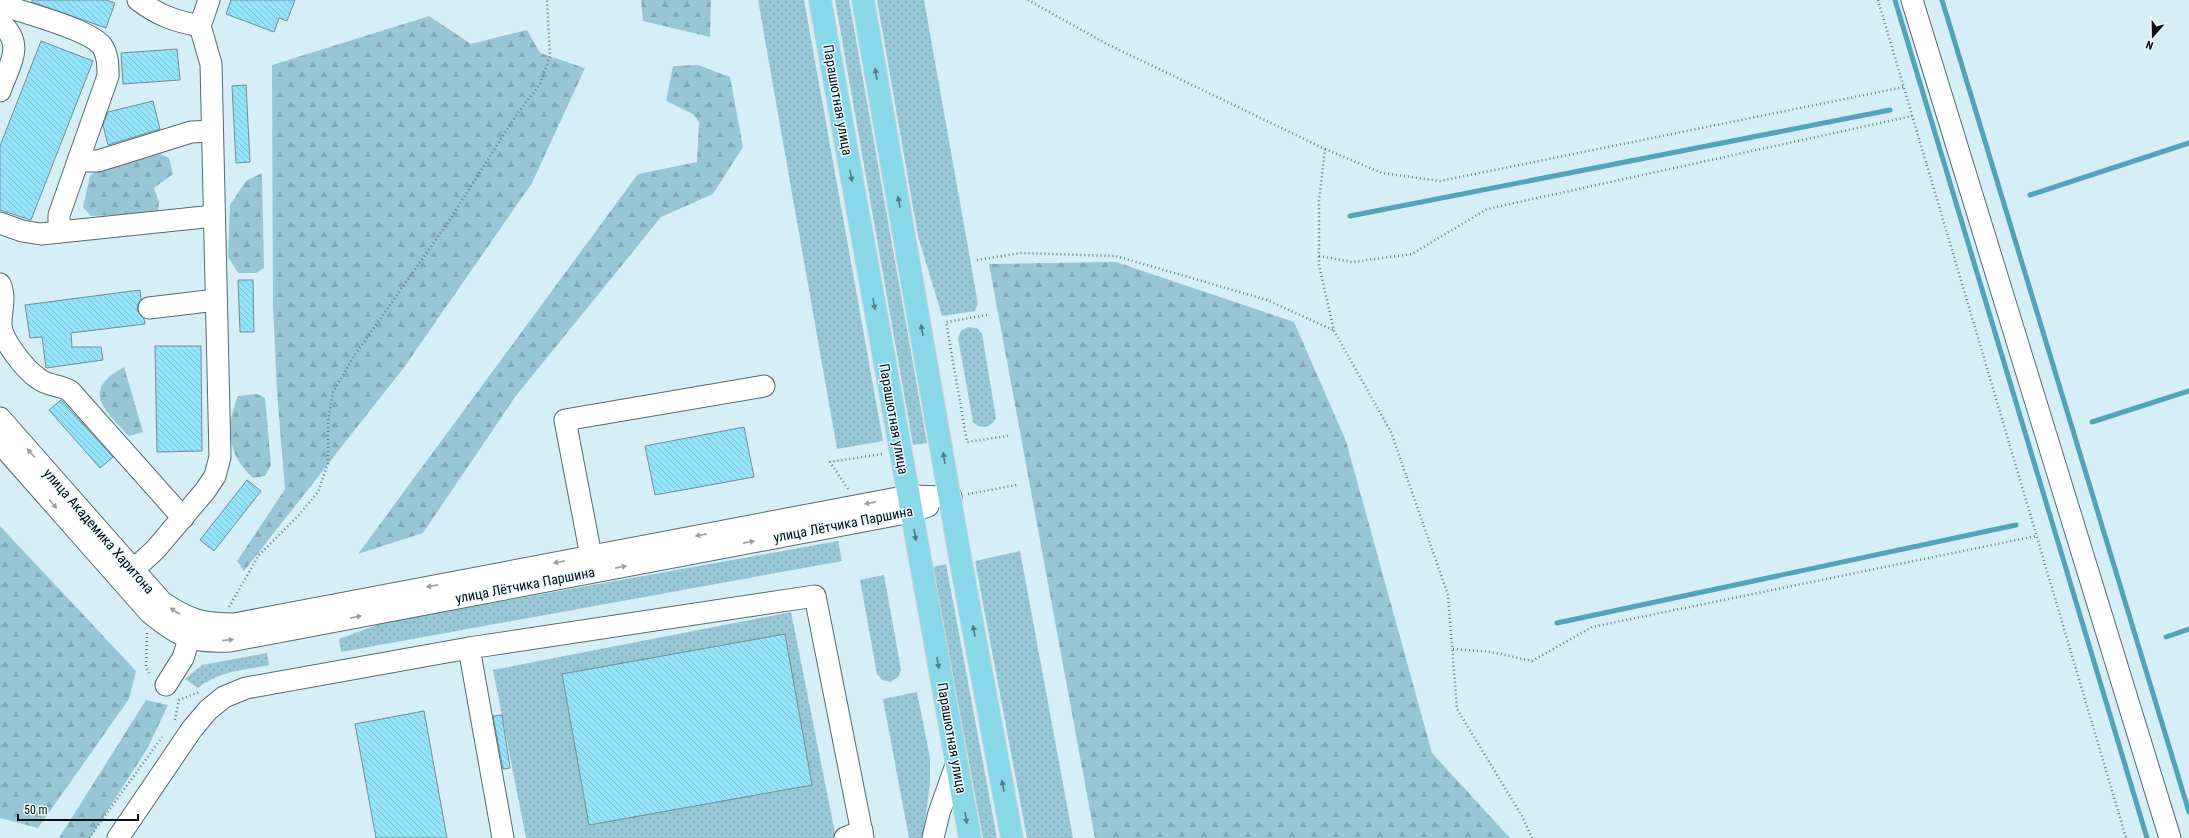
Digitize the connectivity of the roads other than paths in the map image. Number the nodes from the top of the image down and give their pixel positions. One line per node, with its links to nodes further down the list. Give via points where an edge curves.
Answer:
1 (138, 0): 7 (street, via 154,12 176,21)
2 (210, 0): 7 (street)
3 (820, 0): 21 (main road, Парашютная улица, one-way to 21)
4 (863, 0): 20 (main road, one-way to 4)
5 (1912, 0): 36 (street)
6 (5, 13): 8 (street, via 15,42); 10 (street, via 89,36 102,46 108,60 108,76)
7 (200, 26): 9 (street, via 211,64)
8 (0, 91)
9 (212, 131): 10 (street, via 191,132 98,161); 11 (street)
10 (79, 158): 13 (street, via 59,215)
11 (214, 216): 13 (street); 15 (street)
12 (0, 223): 13 (street, via 22,231 41,234)
13 (59, 232)
14 (0, 284): 22 (street, via 4,300 1,328 7,343 39,380 61,385 70,391)
15 (216, 300): 16 (street); 22 (street, via 220,457 215,476 205,492)
16 (149, 308)
17 (764, 386): 23 (street, via 565,420)
18 (0, 418): 24 (street, улица Академика Харитона, one-way to 18)
19 (0, 443): 26 (street, улица Академика Харитона, one-way to 26, via 150,614 170,630)
20 (950, 497): 21 (street, улица Лётчика Паршина); 35 (main road, one-way to 20)
21 (910, 504): 23 (street, улица Лётчика Паршина, one-way to 23); 26 (street, улица Лётчика Паршина, one-way to 21, via 230,641); 29 (main road, Парашютная улица, one-way to 29)
22 (182, 518): 24 (street, via 155,550)
23 (591, 556): 25 (street, улица Лётчика Паршина, one-way to 25, via 234,624)
24 (133, 570): 25 (street, улица Академика Харитона, one-way to 24, via 194,621 178,613 162,602)
25 (212, 624)
26 (189, 639): 28 (street, via 183,658)
27 (468, 648): 30 (street, via 815,596); 31 (street, via 246,688 224,697 208,710 192,730); 32 (street)
28 (166, 686)
29 (956, 765): 33 (street); 34 (main road, Парашютная улица, one-way to 34)
30 (857, 836)
31 (118, 838)
32 (502, 838)
33 (933, 838)
34 (970, 838)
35 (1012, 838)
36 (2170, 838)

